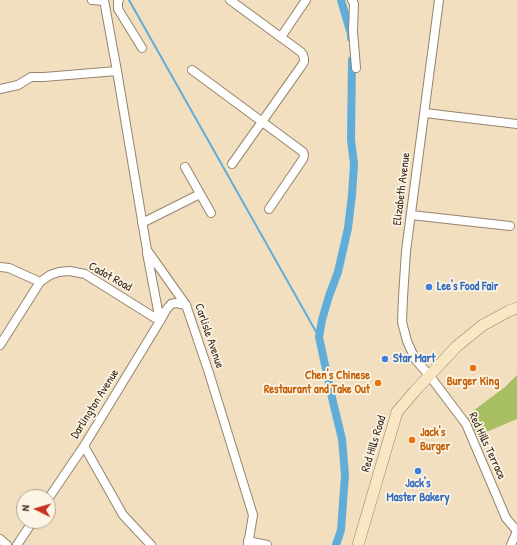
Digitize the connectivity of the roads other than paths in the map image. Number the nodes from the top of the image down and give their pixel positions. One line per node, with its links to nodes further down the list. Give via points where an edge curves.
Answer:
1 (92, 0): 2 (street)
2 (104, 0): 8 (street, Carlisle Avenue)
3 (119, 0): 9 (street, via 118,9)
4 (230, 0): 10 (street)
5 (306, 0): 10 (street)
6 (352, 0): 12 (street)
7 (439, 0): 16 (street, Elizabeth Avenue)
8 (107, 14): 9 (street); 14 (street, Carlisle Avenue)
9 (121, 15): 11 (street)
10 (281, 37): 17 (street, via 303,55 304,62)
11 (142, 48)
12 (356, 68)
13 (192, 70): 17 (street)
14 (117, 71): 15 (street, via 31,77 18,85); 25 (street, Carlisle Avenue)
15 (0, 89)
16 (424, 113): 18 (street); 24 (street, Elizabeth Avenue)
17 (261, 122): 19 (street); 22 (street, via 304,155)
18 (517, 124)
19 (232, 164)
20 (185, 167): 21 (street)
21 (200, 194): 23 (street); 25 (street)
22 (269, 209)
23 (211, 213)
24 (411, 215): 26 (street); 34 (street, Elizabeth Avenue, via 402,322 415,359)
25 (142, 223): 27 (street, Carlisle Avenue)
26 (510, 226)
27 (147, 250): 30 (street, Carlisle Avenue); 32 (street)
28 (0, 267): 29 (street, via 9,268)
29 (40, 282): 32 (street, Cadot Road, via 59,272 84,274); 33 (street)
30 (186, 305): 32 (street, Darlington Avenue, via 171,304); 40 (street, Carlisle Avenue, via 253,515)
31 (517, 308): 34 (main road, Red Hills Road, via 483,325 457,346)
32 (160, 320): 35 (street, Darlington Avenue)
33 (0, 345)
34 (429, 375): 38 (street, Red Hills Terrace, via 466,424 506,518); 45 (main road, Red Hills Road, via 398,412)
35 (84, 446): 36 (street, Darlington Avenue); 43 (street, via 123,515)
36 (55, 489)
37 (28, 529): 42 (street)
38 (517, 531): 46 (street, Red Hills Terrace)
39 (0, 538): 41 (street)
40 (248, 543): 44 (street)
41 (7, 545)
42 (17, 545)
43 (151, 545)
44 (267, 545)
45 (358, 545)
46 (511, 545)

